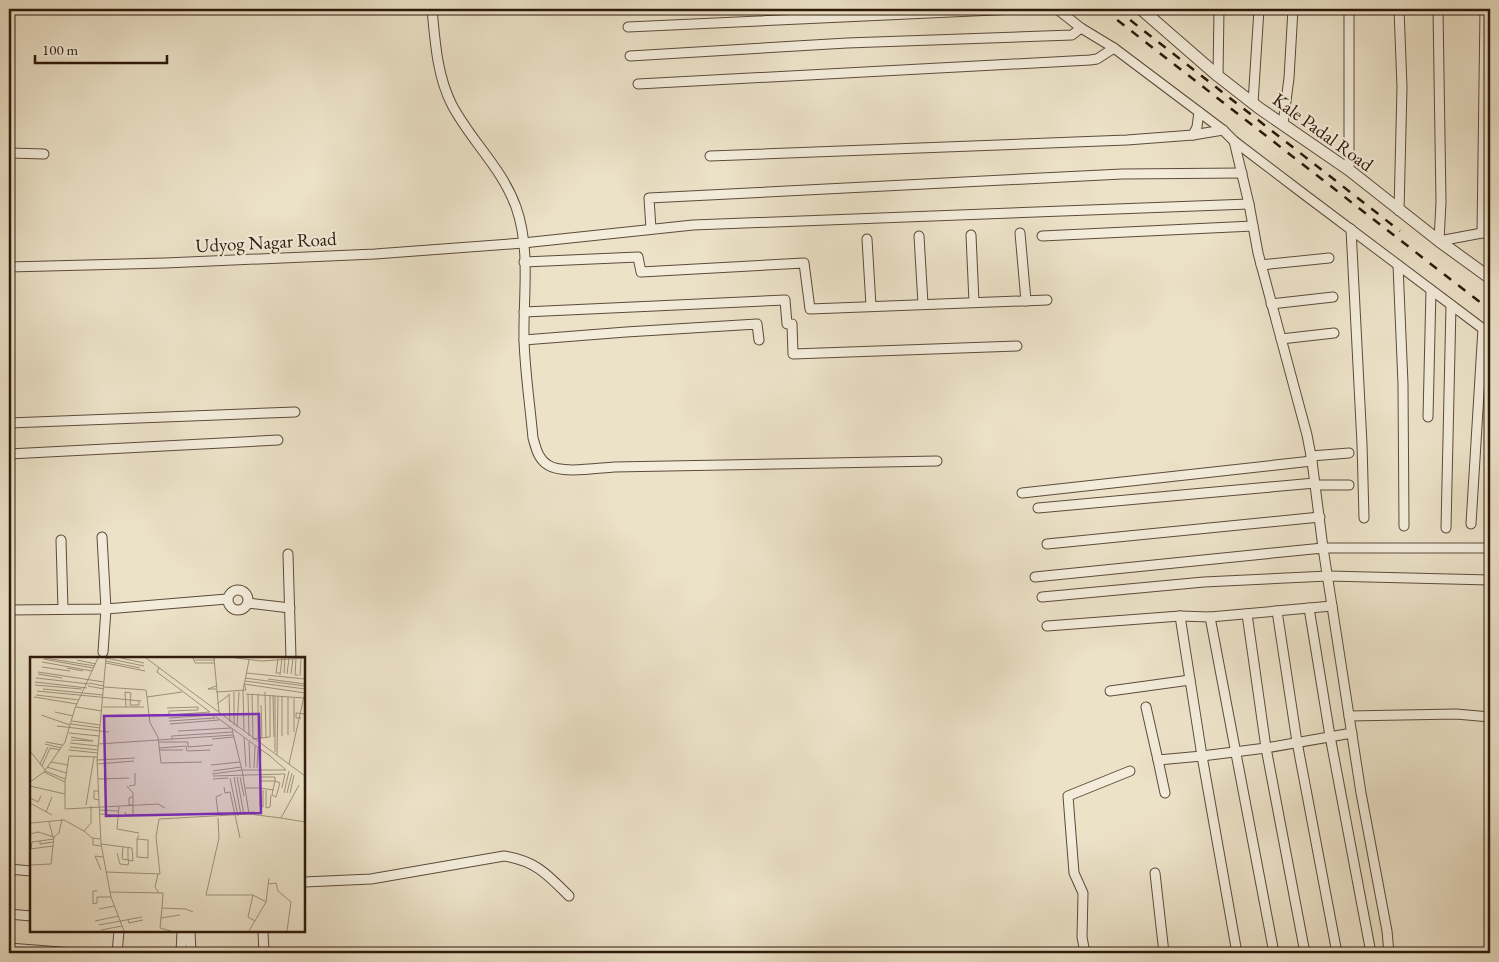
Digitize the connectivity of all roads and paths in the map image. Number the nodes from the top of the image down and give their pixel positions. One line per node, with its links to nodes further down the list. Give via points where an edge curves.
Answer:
1 (432, 9): 41 (street, via 441,74 452,105 510,192 517,209)
2 (1016, 9): 12 (street)
3 (1057, 9): 13 (street)
4 (1140, 9): 16 (street, Kale Padal Road)
5 (1219, 9): 16 (street)
6 (1259, 9): 18 (street)
7 (1293, 9): 20 (street)
8 (1349, 9): 27 (street)
9 (1399, 9): 30 (street, via 1402,88)
10 (1438, 9): 40 (street)
11 (1486, 9): 35 (street)
12 (628, 27)
13 (1081, 28): 14 (street); 15 (street, via 1072,35 856,42)
14 (1114, 48): 17 (street, via 1090,60); 19 (street)
15 (630, 56)
16 (1218, 76): 18 (street, Kale Padal Road)
17 (638, 84)
18 (1253, 103): 20 (street, Kale Padal Road)
19 (1199, 112): 21 (street); 22 (street)
20 (1283, 124): 27 (street, Kale Padal Road)
21 (1223, 130): 22 (street); 23 (street)
22 (1193, 135): 26 (street)
23 (1234, 141): 28 (street); 33 (street)
24 (9, 154): 25 (street)
25 (44, 154)
26 (710, 156)
27 (1349, 170): 30 (street, Kale Padal Road)
28 (1242, 174): 29 (street); 32 (street, via 1122,174 650,198)
29 (1249, 204): 31 (street); 32 (street, Udyog Nagar Road)
30 (1399, 211): 40 (street, Kale Padal Road)
31 (1253, 226): 38 (street); 44 (street)
32 (651, 229): 41 (street, Udyog Nagar Road)
33 (1350, 229): 45 (street); 77 (street)
34 (1020, 233): 50 (street)
35 (1486, 233): 40 (street)
36 (971, 235): 52 (street)
37 (918, 236): 53 (street)
38 (1042, 236)
39 (867, 239): 56 (street)
40 (1439, 241): 47 (street, Kale Padal Road)
41 (523, 243): 43 (street); 46 (street, Udyog Nagar Road, via 365,254)
42 (1330, 258): 44 (street)
43 (524, 262): 56 (street, via 638,258 641,272 804,264 810,309); 57 (street)
44 (1261, 265): 54 (street)
45 (1398, 265): 48 (street); 79 (street, via 1404,384)
46 (9, 267)
47 (1490, 278)
48 (1431, 290): 55 (street); 65 (street)
49 (1333, 297): 54 (street)
50 (1026, 300): 51 (street); 52 (street)
51 (1047, 300)
52 (974, 302): 53 (street)
53 (922, 304): 56 (street)
54 (1271, 304): 60 (street)
55 (1451, 305): 58 (street); 80 (street)
56 (871, 306)
57 (524, 312): 61 (street); 63 (street, via 784,300 787,324 792,324 793,354)
58 (1486, 331): 78 (street)
59 (1334, 333): 60 (street)
60 (1281, 339): 70 (street)
61 (524, 340): 62 (street, via 757,324); 71 (street, via 536,451 555,468)
62 (759, 340)
63 (1016, 346)
64 (295, 412): 66 (street)
65 (1428, 417)
66 (9, 423)
67 (278, 440): 69 (street)
68 (1349, 453): 70 (street)
69 (9, 454)
70 (1311, 459): 72 (street); 74 (street)
71 (937, 461)
72 (1315, 484): 73 (street); 75 (street); 76 (street)
73 (1349, 485)
74 (1022, 493)
75 (1038, 508)
76 (1320, 516): 83 (street); 84 (street)
77 (1364, 518)
78 (1471, 524)
79 (1404, 526)
80 (1446, 528)
81 (102, 536): 97 (street)
82 (61, 540): 96 (street)
83 (1047, 544)
84 (1323, 548): 85 (street); 87 (street); 88 (street)
85 (1490, 548)
86 (288, 554): 94 (street)
87 (1328, 576): 89 (street); 90 (street, via 1204,582); 93 (street)
88 (1035, 577)
89 (1490, 580)
90 (1042, 598)
91 (227, 599): 92 (street, via 230,608 237,610 244,609); 92 (street, via 230,592 240,590 246,593); 97 (street)
92 (248, 603): 94 (street)
93 (1332, 606): 95 (street); 109 (street)
94 (290, 608): 105 (street)
95 (1309, 608): 99 (street); 112 (street)
96 (62, 609): 97 (street); 98 (street)
97 (106, 609): 104 (street)
98 (9, 610)
99 (1277, 611): 100 (street); 113 (street)
100 (1247, 614): 102 (street); 114 (street)
101 (1180, 616): 102 (street); 103 (street); 106 (street)
102 (1210, 617): 115 (street)
103 (1047, 626)
104 (103, 652)
105 (291, 657)
106 (1190, 680): 107 (street); 116 (street)
107 (1110, 691)
108 (1146, 707): 117 (street)
109 (1349, 716): 110 (street, via 1456,714); 111 (street)
110 (1490, 717)
111 (1352, 733): 112 (street); 144 (street)
112 (1330, 736): 113 (street); 143 (street)
113 (1297, 742): 114 (street); 142 (street)
114 (1266, 748): 115 (street); 141 (street)
115 (1236, 752): 116 (street); 140 (street)
116 (1202, 756): 117 (street); 139 (street)
117 (1158, 760): 119 (street)
118 (1130, 771): 137 (street, via 1068,796 1074,873 1083,893)
119 (1165, 793)
120 (9, 869): 121 (street)
121 (30, 871)
122 (1156, 873): 138 (street)
123 (305, 882): 124 (street, via 371,879 504,856 532,863)
124 (569, 896)
125 (9, 914): 126 (street)
126 (30, 916)
127 (119, 932): 133 (street)
128 (182, 932): 134 (street)
129 (190, 932): 135 (street)
130 (263, 932): 136 (street)
131 (9, 948): 132 (street)
132 (73, 953)
133 (116, 953)
134 (181, 953)
135 (191, 953)
136 (264, 953)
137 (1085, 953)
138 (1164, 953)
139 (1237, 953)
140 (1274, 953)
141 (1305, 953)
142 (1337, 953)
143 (1371, 953)
144 (1389, 953)

